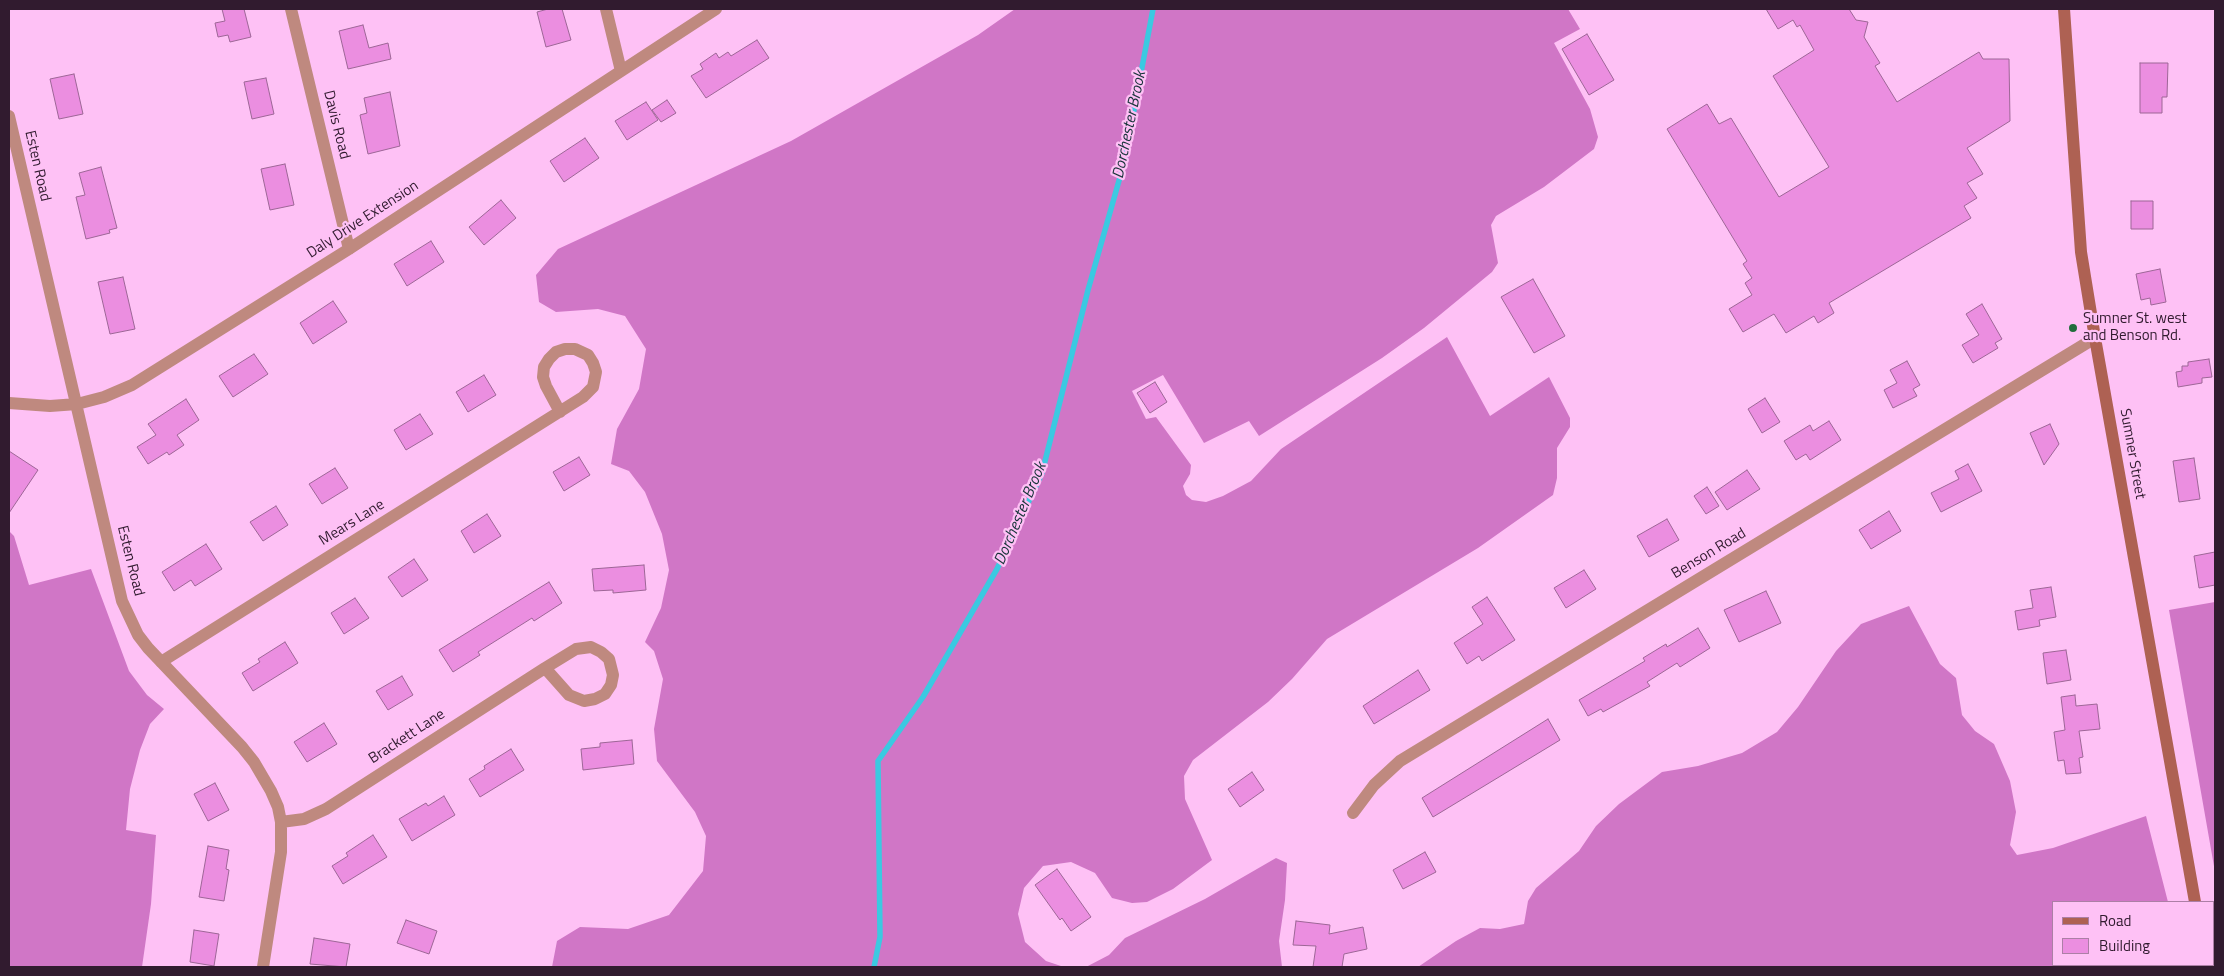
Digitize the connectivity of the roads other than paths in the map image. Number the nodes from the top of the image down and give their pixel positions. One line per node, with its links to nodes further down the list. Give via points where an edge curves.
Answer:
1 (291, 9): 7 (street, Davis Road)
2 (606, 9): 5 (street)
3 (716, 9): 5 (street, Daly Drive Extension)
4 (2064, 9): 8 (main road, Sumner Street, via 2081,252)
5 (621, 71): 7 (street, Daly Drive Extension)
6 (9, 116): 10 (street, Esten Road)
7 (350, 249): 10 (street, Daly Drive Extension, via 140,381 104,397)
8 (2095, 338): 14 (street, Benson Road, via 1400,761 1385,773); 16 (main road, Sumner Street)
9 (9, 403): 10 (street, Daly Drive Extension)
10 (77, 404): 12 (street, Esten Road, via 122,601 138,635)
11 (560, 412): 11 (street, Mears Lane, via 587,394 595,382 593,363 575,349 556,352 544,367 546,386); 12 (street, Mears Lane)
12 (161, 662): 15 (street, Esten Road, via 242,746 272,791)
13 (545, 668): 13 (street, Brackett Lane, via 576,649 591,647 609,659 613,675 605,694 595,700 584,701 569,695); 15 (street, Brackett Lane, via 326,809 304,819)
14 (1353, 813)
15 (281, 822): 17 (street, Esten Road, via 281,852)
16 (2195, 901)
17 (263, 967)

